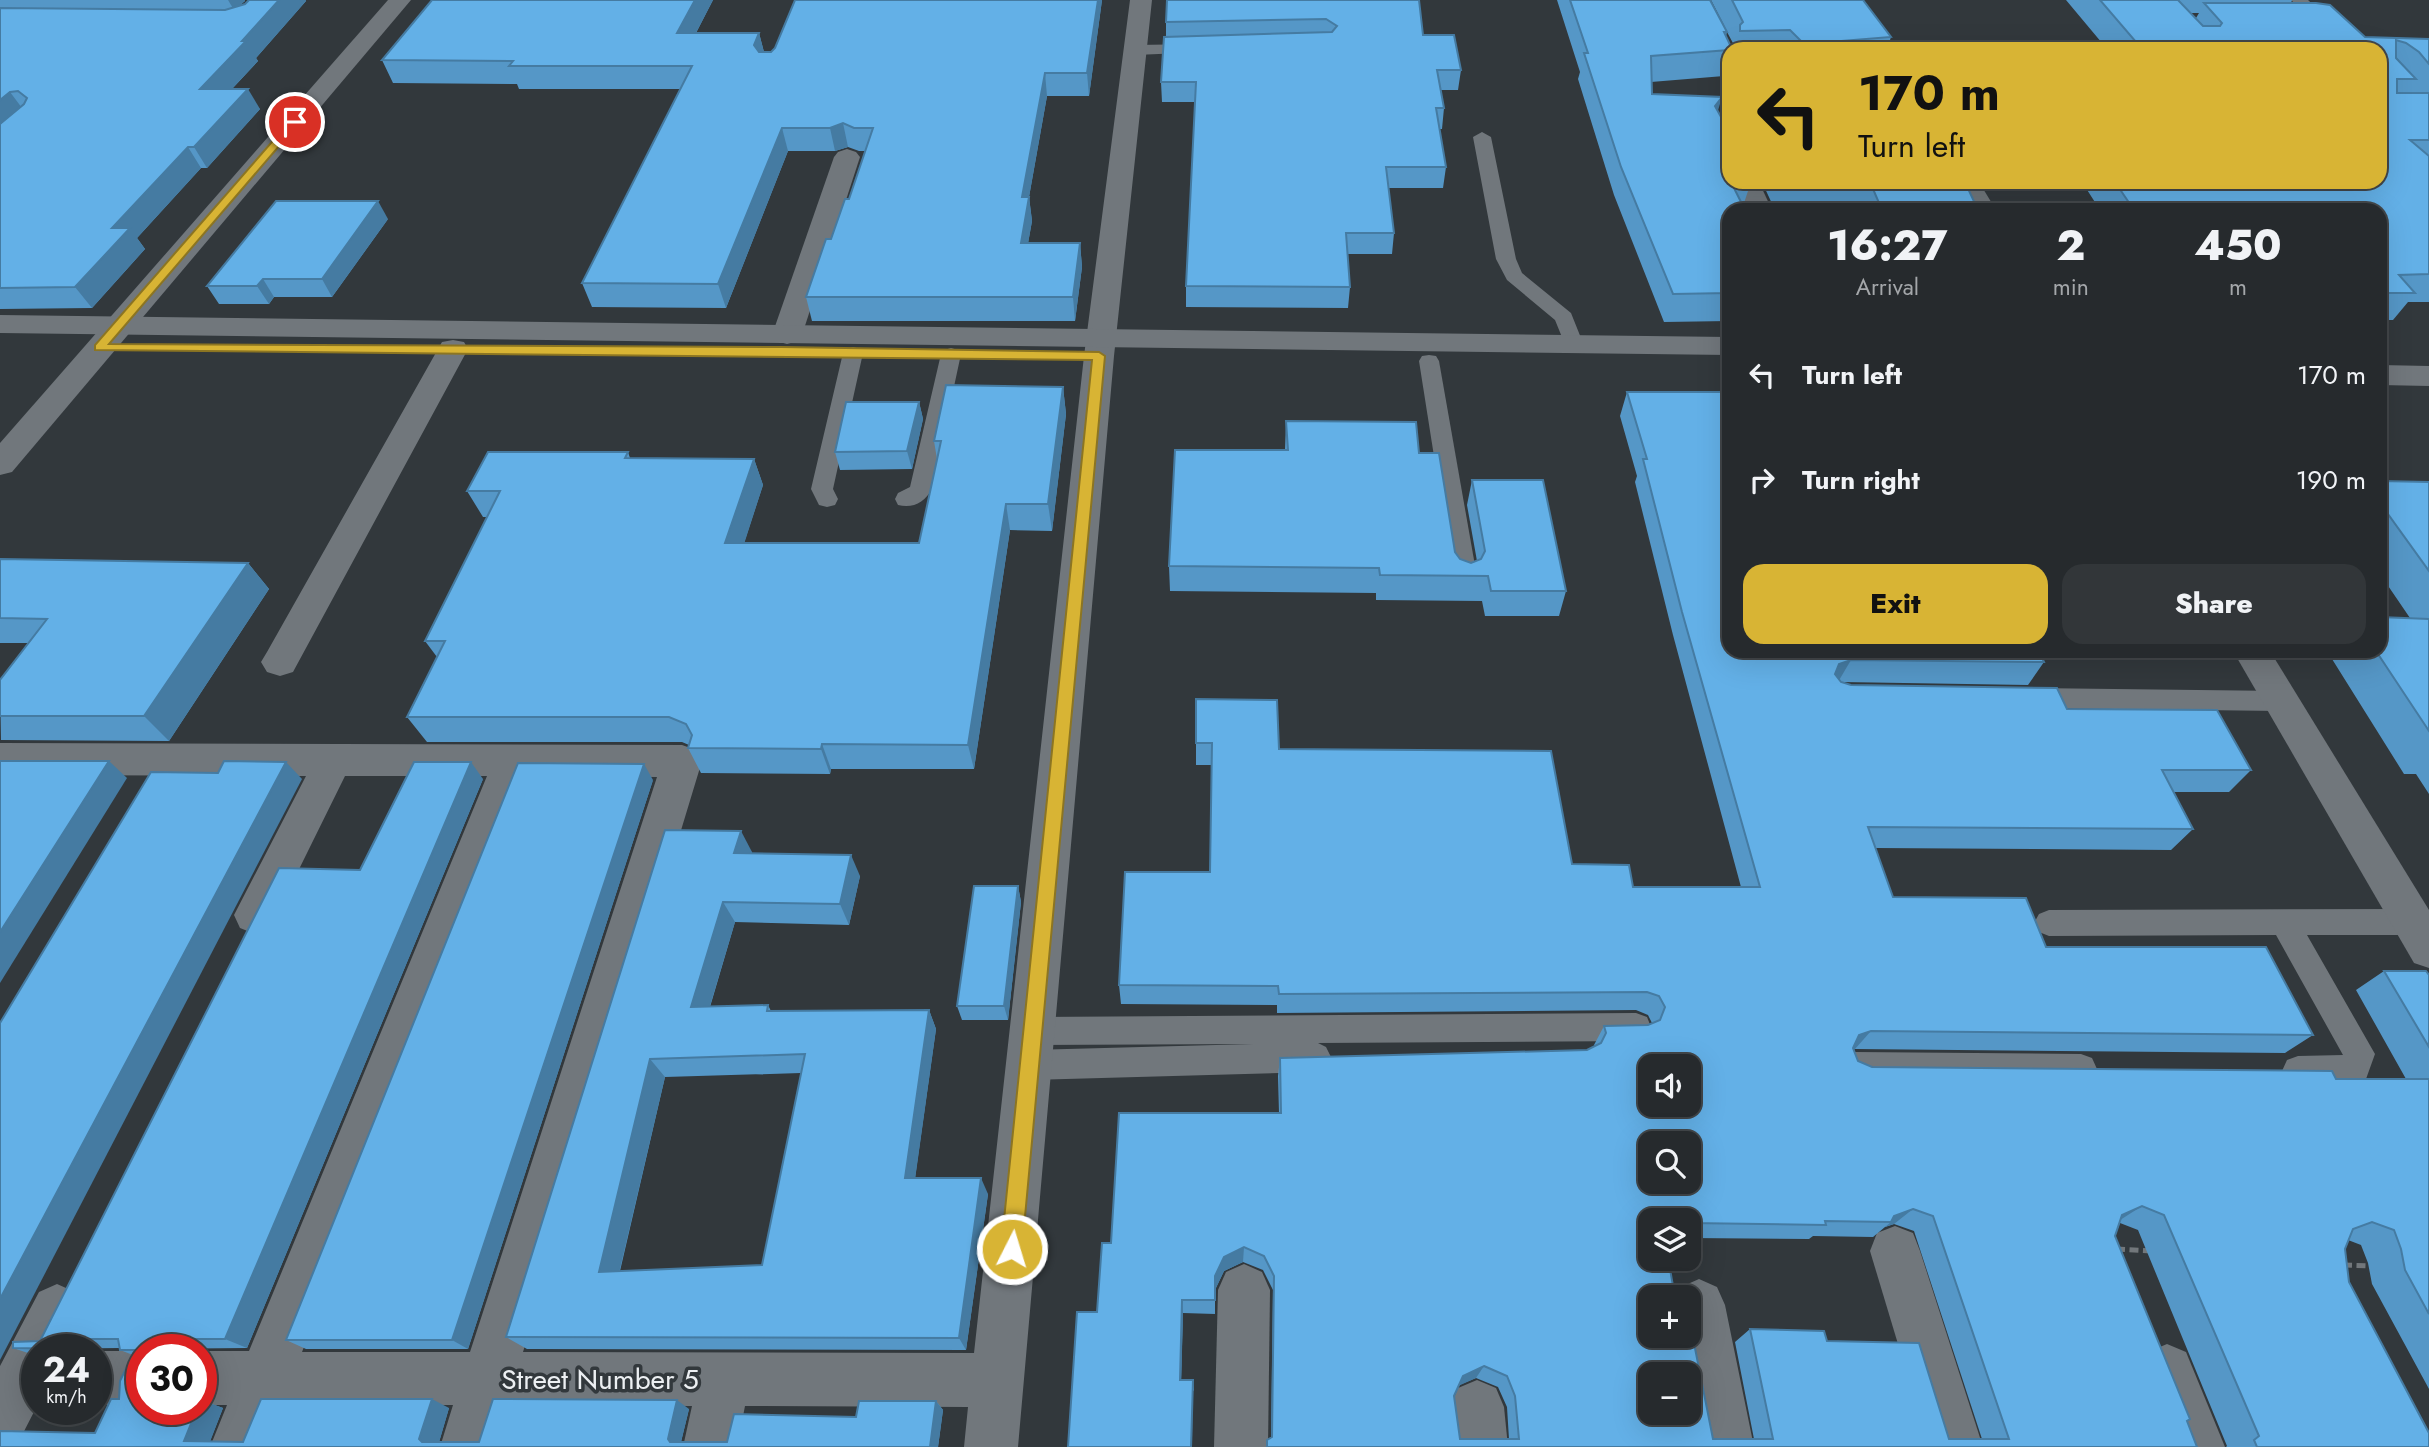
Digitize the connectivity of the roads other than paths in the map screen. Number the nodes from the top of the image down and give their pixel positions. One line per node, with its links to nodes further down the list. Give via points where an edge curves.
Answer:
1 (400, 0): 13 (street)
2 (1141, 0): 8 (street)
3 (2299, 0): 5 (lane)
4 (2295, 21): 5 (lane)
5 (2322, 21): 6 (lane)
6 (2345, 42)
7 (1219, 48): 8 (lane)
8 (1135, 50): 16 (street)
9 (1482, 136): 14 (lane, via 1510,267 1514,276 1564,317)
10 (847, 157): 12 (street)
11 (0, 324): 13 (street)
12 (787, 335): 13 (street); 16 (street)
13 (109, 337): 15 (street); 18 (street); 27 (street)
14 (1573, 343): 16 (street); 17 (street)
15 (0, 345)
16 (1100, 346): 22 (street); 23 (street); 44 (street)
17 (1722, 346)
18 (453, 349): 21 (street); 33 (street)
19 (2387, 351): 20 (street)
20 (2429, 351)
21 (853, 352): 22 (street); 29 (lane, via 822,489)
22 (951, 354): 30 (lane, via 921,489)
23 (1429, 361): 24 (street); 31 (lane)
24 (1722, 365)
25 (2387, 375): 26 (street)
26 (2429, 376)
27 (10, 441): 28 (street)
28 (0, 464)
29 (827, 499)
30 (906, 499)
31 (1465, 577)
32 (2255, 658): 35 (street)
33 (280, 662)
34 (2002, 697): 35 (lane)
35 (2281, 701): 41 (street)
36 (0, 759): 37 (street, via 152,776)
37 (333, 761): 38 (street); 42 (street)
38 (513, 761): 55 (street); 56 (street, via 682,761)
39 (2284, 922): 40 (lane); 41 (lane); 48 (lane, via 2359,1054 2355,1068 2341,1071)
40 (2049, 923)
41 (2421, 935)
42 (240, 946)
43 (1636, 1027): 44 (lane)
44 (1031, 1048): 45 (lane); 58 (street)
45 (1578, 1050)
46 (1855, 1067): 47 (lane)
47 (2105, 1069)
48 (2272, 1071)
49 (1895, 1251): 66 (street)
50 (78, 1267): 59 (street)
51 (1244, 1290): 64 (street)
52 (1701, 1315): 65 (street)
53 (2148, 1323): 67 (street)
54 (217, 1378): 55 (street, Street Number 5)
55 (264, 1378): 56 (street, Street Number 5); 60 (street)
56 (488, 1378): 57 (street, Street Number 5); 61 (street)
57 (724, 1379): 58 (street, Street Number 5); 62 (street)
58 (999, 1380): 63 (street)
59 (15, 1389)
60 (237, 1447)
61 (467, 1447)
62 (710, 1447)
63 (991, 1447)
64 (1241, 1447)
65 (1727, 1447)
66 (1956, 1447)
67 (2198, 1447)

